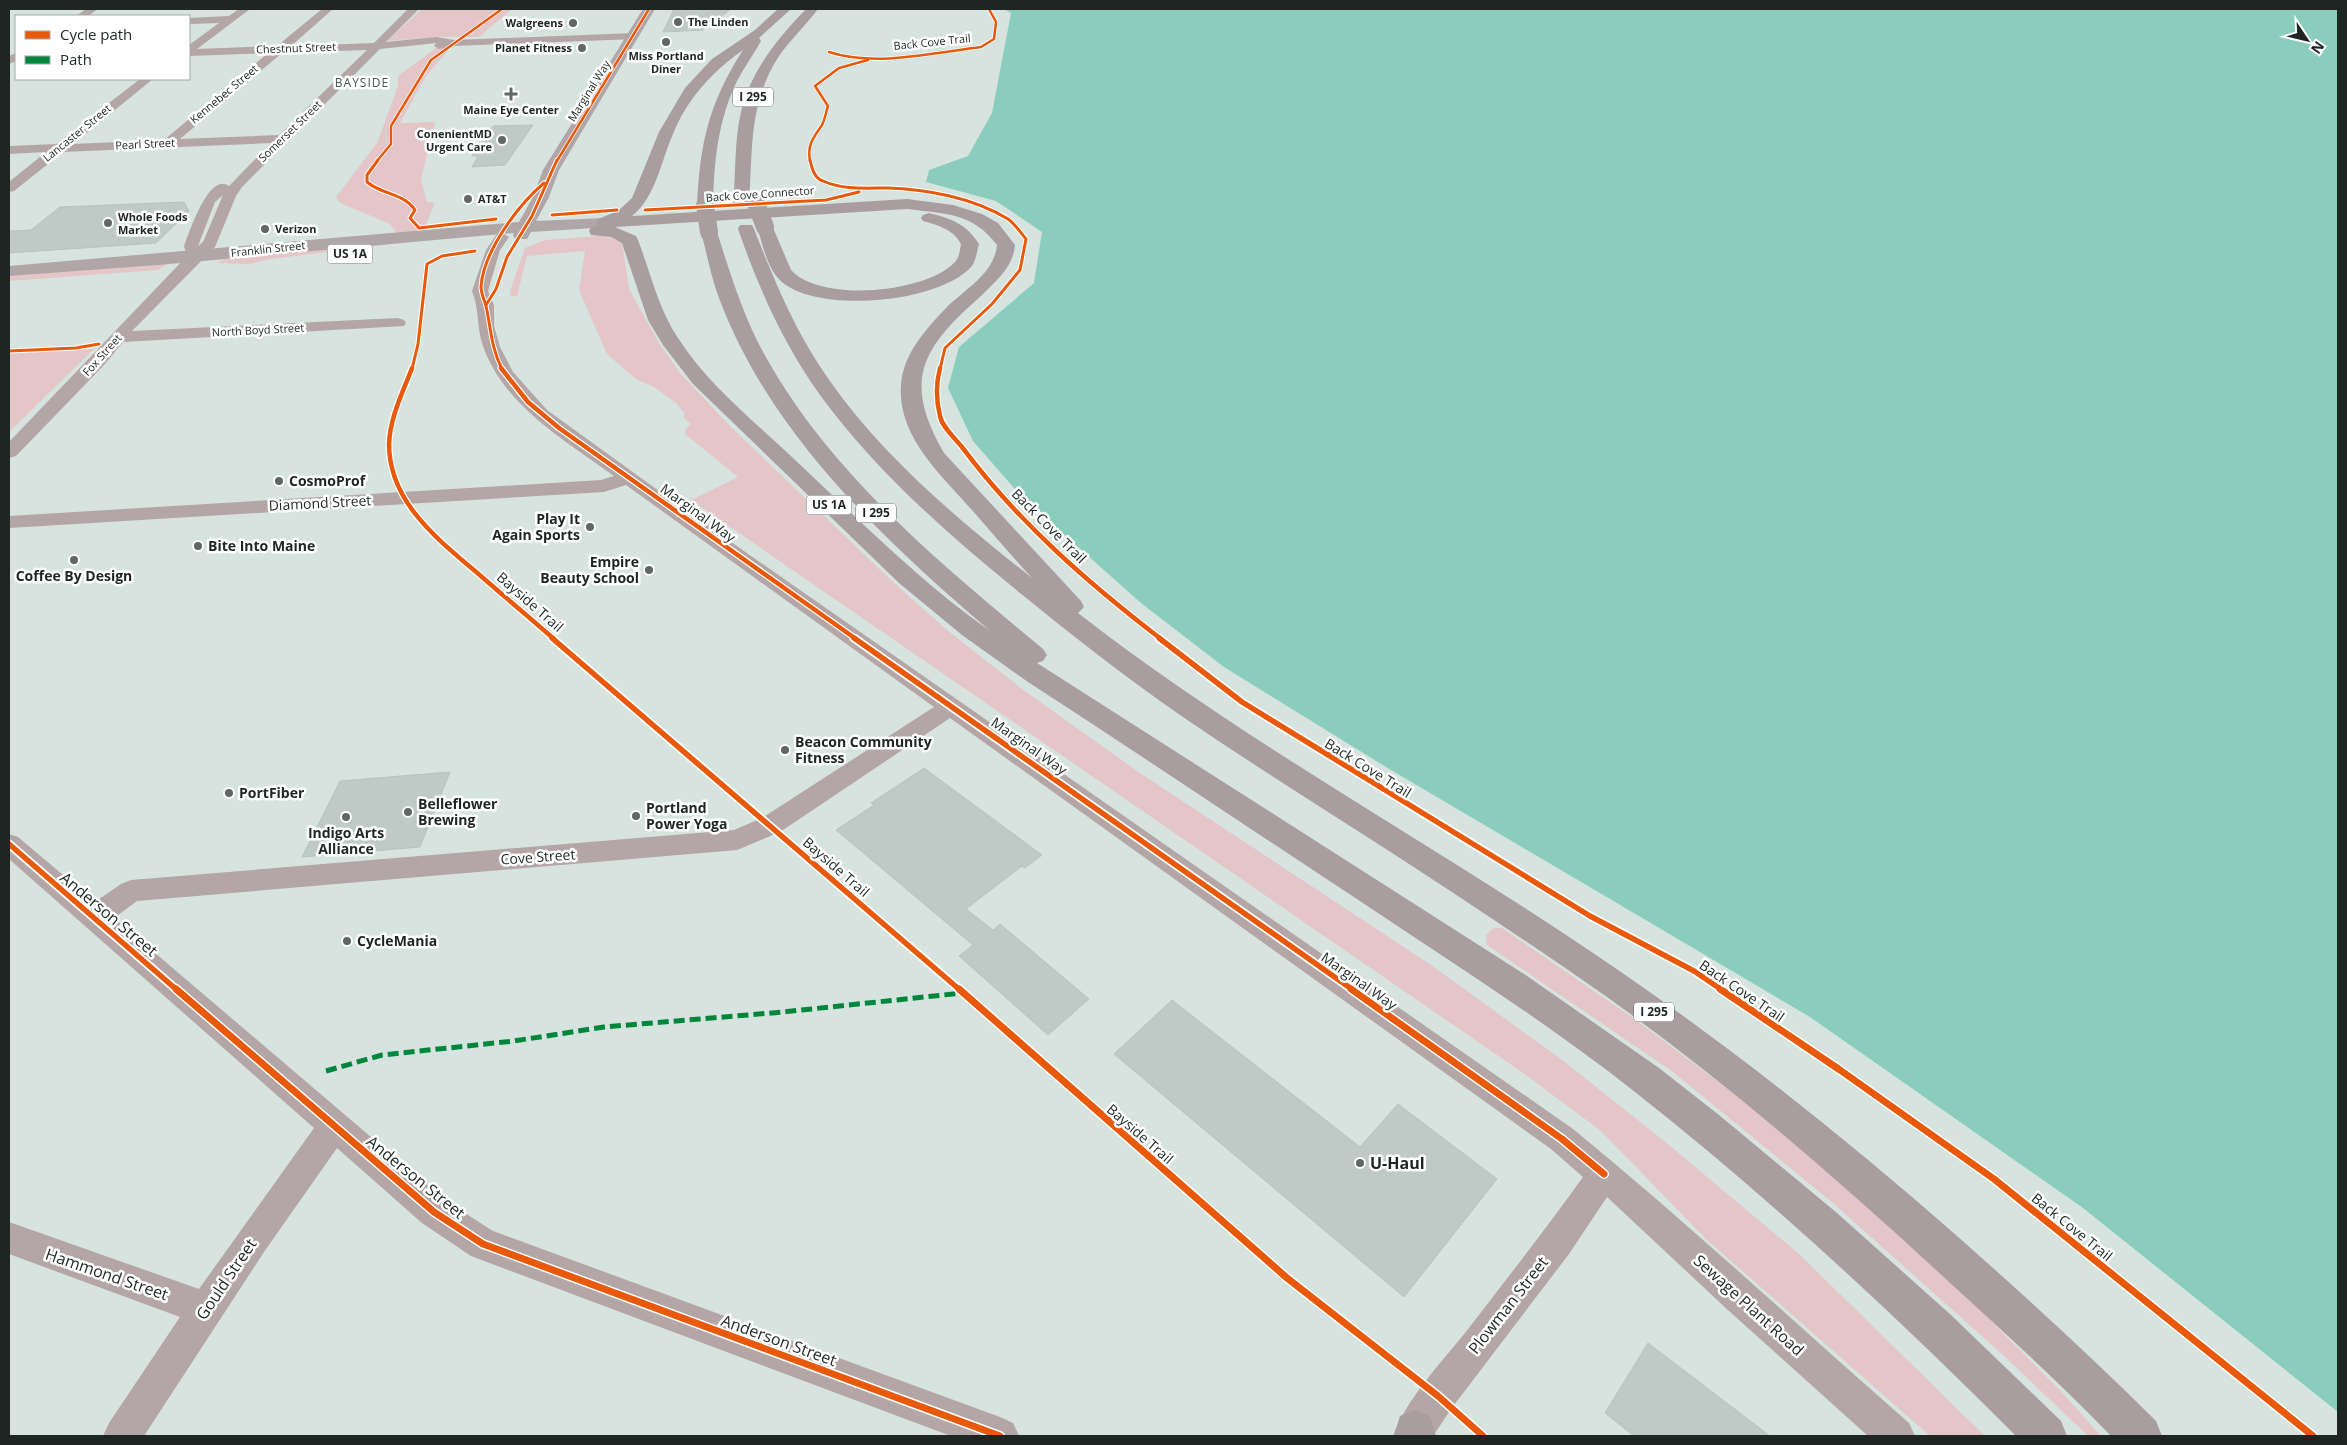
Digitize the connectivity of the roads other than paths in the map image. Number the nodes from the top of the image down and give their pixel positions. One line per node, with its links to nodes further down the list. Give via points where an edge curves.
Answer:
1 (245, 9): 7 (street)
2 (328, 9): 12 (street, Kennebec Street)
3 (414, 9): 11 (street, Somerset Street)
4 (649, 9): 10 (main road, Marginal Way)
5 (786, 9): 9 (highway, I 295)
6 (812, 9): 22 (highway, I 295, via 778,48 748,111 744,170)
7 (231, 19): 8 (street); 13 (street)
8 (190, 21)
9 (759, 33): 21 (highway, via 717,62 690,91 666,132 637,203 627,214); 35 (highway, I 295, bridge, via 737,68 718,109 706,156 705,205 709,232 724,288 740,326 786,405 835,470 905,543 959,592)
10 (634, 36): 11 (street, Chestnut Street); 23 (main road, Marginal Way, via 544,183 529,194)
11 (377, 46): 12 (street, Chestnut Street); 16 (street, Somerset Street)
12 (279, 49): 14 (street, Chestnut Street); 17 (street, Kennebec Street)
13 (190, 50)
14 (190, 51)
15 (146, 80): 18 (street, Lancaster Street)
16 (282, 139): 17 (street, Pearl Street); 24 (street, Somerset Street, via 229,196 210,244)
17 (169, 142): 18 (street, Pearl Street)
18 (58, 148): 19 (street, Pearl Street); 20 (street, Lancaster Street)
19 (9, 150)
20 (9, 188)
21 (600, 227): 22 (highway, via 878,212 944,222 962,232 971,250 957,270 923,287 885,295 845,296 804,288 787,278); 23 (main road, US 1A); 33 (highway, US 1A, via 907,204 964,213 992,227 1003,239 1006,254 994,274 946,317 920,351 910,380 914,416 920,435 934,456); 35 (highway, US 1A, via 630,240 643,288 680,356 838,515 951,614 1024,668)
22 (756, 228): 33 (highway, I 295, via 766,288 788,332 870,444 981,551)
23 (514, 231): 24 (main road, Franklin Street / US 1A); 26 (main road, Franklin Street / US 1A); 31 (street, Marginal Way, via 494,250 480,292 486,305 486,326 492,347 505,374 540,414)
24 (194, 257): 25 (main road, Franklin Street / US 1A); 26 (street, Fox Street)
25 (9, 270)
26 (180, 273): 27 (main road, Franklin Street / US 1A); 29 (street, Fox Street)
27 (9, 286)
28 (398, 323): 29 (street, North Boyd Street)
29 (118, 337): 30 (street, Fox Street)
30 (9, 452)
31 (629, 477): 32 (street, Diamond Street, via 604,486); 34 (street, Marginal Way)
32 (9, 522)
33 (1115, 655): 47 (highway, I 295, via 1274,763 1490,899 1708,1052 1875,1188 2059,1353)
34 (952, 706): 37 (street, Cove Street, via 789,814 736,840 131,891); 39 (street, Marginal Way, via 1510,1101)
35 (1125, 732): 46 (highway, I 295, via 1557,1015 1633,1069 1743,1157 1859,1259)
36 (9, 844): 37 (street, Anderson Street)
37 (95, 917): 38 (street, Anderson Street)
38 (334, 1126): 41 (street, Gould Street); 44 (street, Anderson Street, via 434,1212 484,1244)
39 (1604, 1174): 42 (street, Plowman Street, via 1557,1242 1438,1396); 45 (street, Sewage Plant Road)
40 (9, 1238): 41 (street, Hammond Street)
41 (206, 1308): 43 (street, Gould Street)
42 (1414, 1435)
43 (122, 1436)
44 (1000, 1436)
45 (1896, 1436)
46 (2046, 1436)
47 (2141, 1436)

